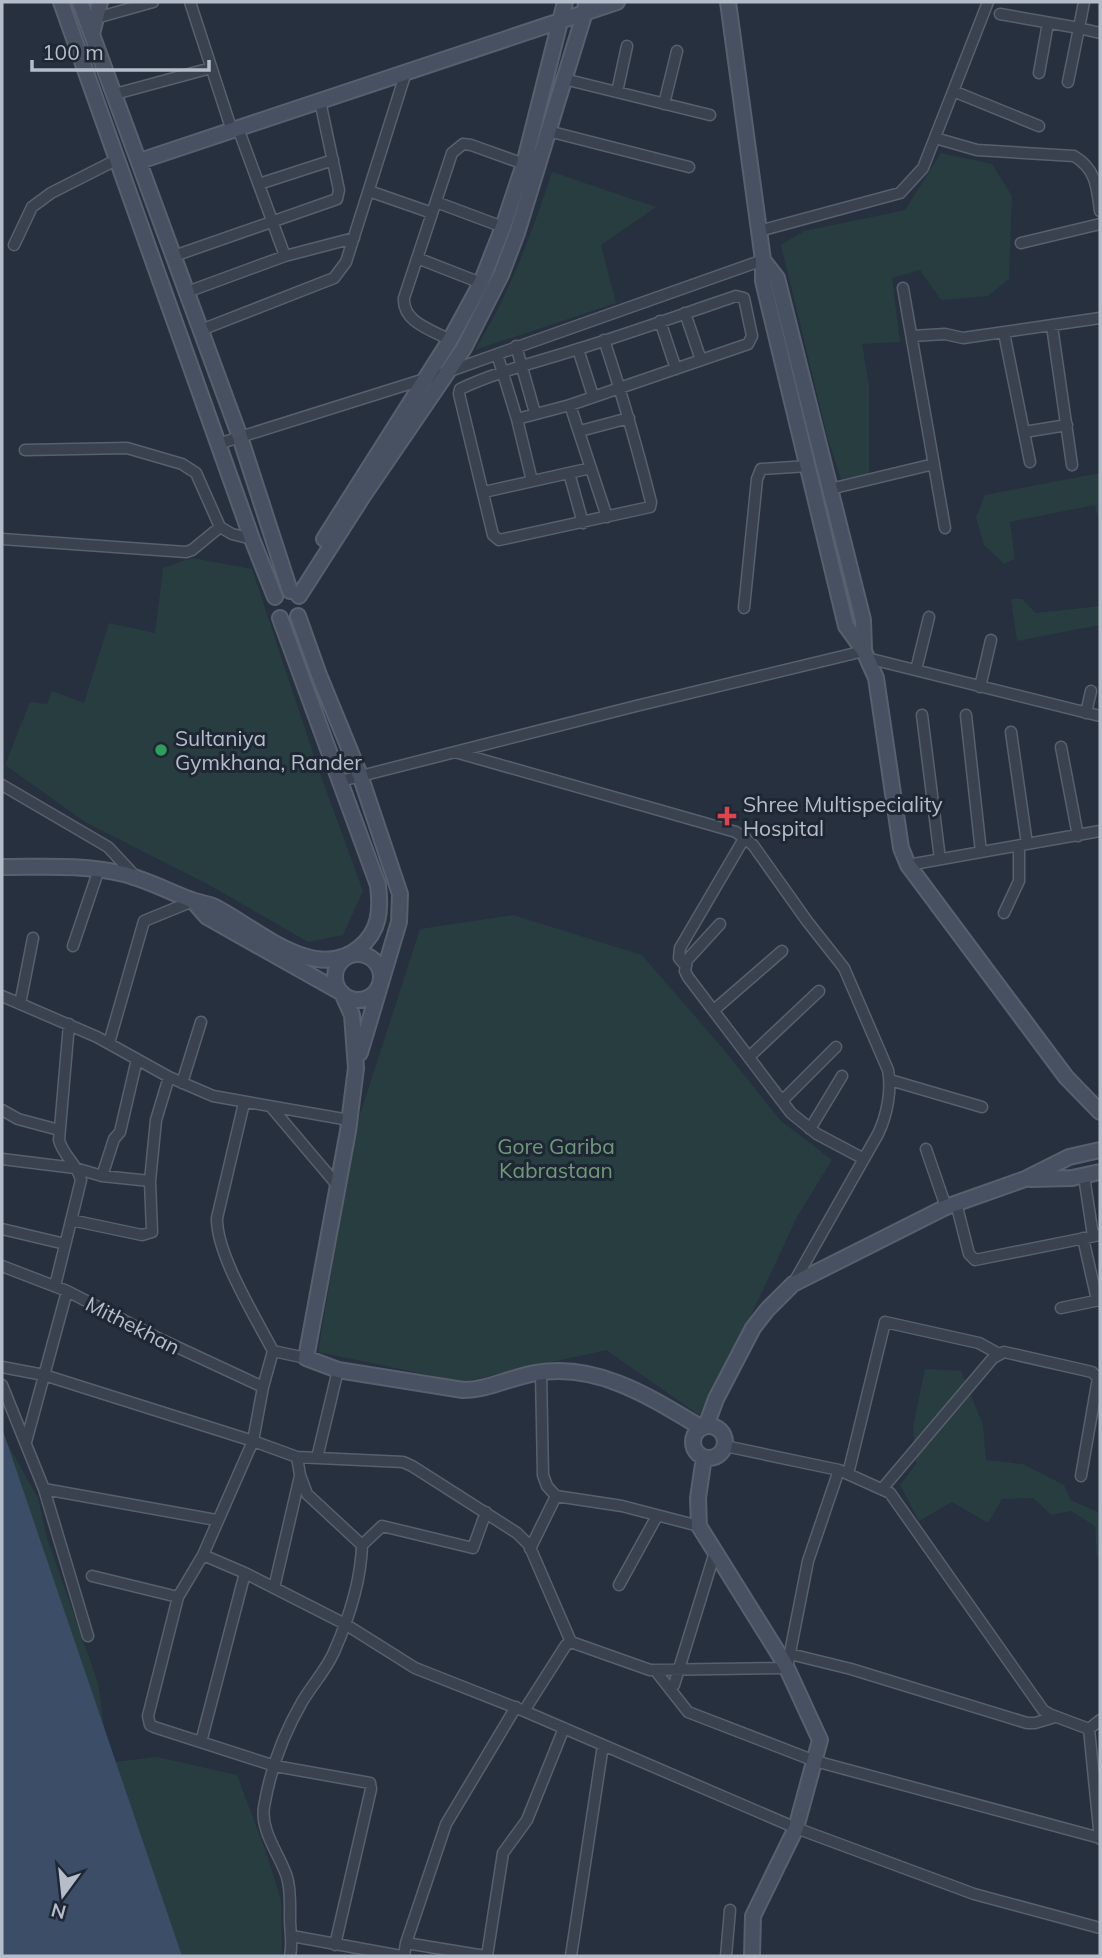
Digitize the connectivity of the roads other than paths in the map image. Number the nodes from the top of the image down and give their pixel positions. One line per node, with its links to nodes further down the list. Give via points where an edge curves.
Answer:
1 (61, 2): 19 (street)
2 (80, 2): 18 (street)
3 (100, 2): 13 (street)
4 (152, 2): 13 (street)
5 (190, 2): 22 (street)
6 (565, 2): 14 (street)
7 (617, 2): 11 (street)
8 (728, 2): 51 (street)
9 (988, 2): 27 (street)
10 (1084, 2): 16 (street)
11 (585, 7): 14 (street); 25 (street)
12 (1000, 14): 15 (street)
13 (96, 18): 18 (street)
14 (562, 20): 23 (street); 40 (street)
15 (1048, 23): 16 (street); 24 (street)
16 (1079, 28): 17 (street); 26 (street)
17 (1100, 33)
18 (92, 35): 19 (street); 29 (street)
19 (75, 41): 39 (street)
20 (627, 46): 28 (street)
21 (677, 51): 31 (street)
22 (211, 68): 29 (street); 34 (street)
23 (406, 72): 30 (street); 44 (street)
24 (1039, 73)
25 (564, 79): 28 (street); 35 (street)
26 (1068, 82)
27 (953, 91): 33 (street); 36 (street)
28 (617, 92): 31 (street)
29 (115, 94): 38 (street)
30 (320, 101): 34 (street); 37 (street)
31 (664, 104): 32 (street)
32 (710, 115)
33 (1039, 126)
34 (235, 129): 38 (street); 42 (street)
35 (548, 131): 41 (street); 77 (street, via 501,275)
36 (935, 138): 43 (street, via 977,150 1074,156 1087,164); 51 (street, via 923,168 900,193)
37 (333, 160): 42 (street); 48 (street, via 337,199)
38 (140, 161): 39 (street); 55 (street)
39 (119, 164): 54 (street, via 51,193 32,207); 90 (street)
40 (524, 164): 45 (street, via 463,145 452,153); 50 (street)
41 (689, 167)
42 (259, 184): 48 (street)
43 (1099, 189): 46 (street)
44 (369, 191): 47 (street); 52 (street)
45 (436, 202): 47 (street); 50 (street)
46 (1100, 211)
47 (432, 213): 57 (street)
48 (273, 222): 55 (street); 56 (street)
49 (1100, 224): 53 (street)
50 (503, 227): 59 (street)
51 (759, 231): 58 (street)
52 (354, 238): 56 (street); 66 (street, via 346,262 334,278)
53 (1021, 243)
54 (14, 245)
55 (174, 256): 61 (street)
56 (285, 256): 61 (street)
57 (417, 258): 59 (street); 69 (street, via 403,307 412,320)
58 (763, 260): 71 (street); 95 (street, via 763,281); 99 (street, via 777,278)
59 (481, 283): 69 (street)
60 (903, 288): 68 (street)
61 (187, 292): 66 (street)
62 (685, 313): 64 (street); 74 (street); 74 (street, via 736,296 746,302 752,331 748,344)
63 (1100, 318): 65 (street)
64 (660, 321): 70 (street); 76 (street)
65 (1052, 326): 67 (street); 86 (street)
66 (201, 330): 89 (street)
67 (1004, 333): 68 (street, via 963,338); 88 (street)
68 (912, 336): 93 (street)
69 (450, 340): 79 (street)
70 (604, 341): 72 (street); 80 (street)
71 (516, 346): 73 (street); 75 (street)
72 (578, 349): 75 (street); 81 (street)
73 (497, 354): 77 (street); 78 (street)
74 (701, 360): 76 (street)
75 (521, 365): 78 (street); 83 (street)
76 (676, 369): 80 (street)
77 (447, 372): 79 (street); 107 (street)
78 (503, 372): 85 (street); 100 (street, via 459,391)
79 (424, 379): 89 (street); 107 (street)
80 (620, 388): 81 (street); 84 (street)
81 (593, 396): 82 (street)
82 (570, 405): 83 (street); 87 (street)
83 (535, 413): 85 (street)
84 (629, 418): 87 (street); 101 (street, via 651,505)
85 (516, 419): 98 (street)
86 (1067, 425): 88 (street); 94 (street)
87 (580, 430): 96 (street)
88 (1024, 432): 92 (street)
89 (240, 437): 90 (street); 107 (street)
90 (218, 444): 106 (street)
91 (25, 450): 103 (street, via 127,448 182,464 196,473)
92 (1030, 462)
93 (934, 464): 99 (street); 104 (street)
94 (1072, 465)
95 (808, 467): 109 (street, via 761,469); 114 (street, via 846,626)
96 (591, 468): 97 (street); 101 (street)
97 (569, 472): 98 (street); 102 (street)
98 (531, 481): 100 (street)
99 (830, 489): 114 (street, via 863,620)
100 (484, 492): 102 (street, via 493,535 499,540)
101 (607, 517): 102 (street)
102 (583, 523)
103 (220, 527): 105 (street, via 186,552); 106 (street)
104 (945, 528)
105 (2, 539)
106 (252, 539): 108 (street)
107 (295, 593): 108 (street, via 283,591); 110 (street, via 302,607)
108 (275, 597): 112 (street, via 273,611)
109 (744, 608)
110 (298, 616): 112 (street); 125 (street)
111 (929, 617): 115 (street)
112 (280, 618): 126 (street)
113 (991, 640): 116 (street)
114 (866, 655): 115 (street); 124 (street); 135 (street, via 876,678 901,848)
115 (916, 670): 116 (street)
116 (979, 687): 118 (street)
117 (1091, 691): 118 (street)
118 (1086, 713): 121 (street)
119 (966, 715): 132 (street)
120 (922, 716): 133 (street)
121 (1100, 716)
122 (1011, 732): 131 (street)
123 (1060, 747): 129 (street)
124 (455, 752): 125 (street); 130 (street)
125 (360, 775): 126 (street); 146 (street, via 400,894 399,922)
126 (341, 781): 144 (street, via 380,901 376,927)
127 (2, 785): 137 (street, via 108,847)
128 (1100, 831): 129 (street)
129 (1078, 836): 131 (street)
130 (745, 837): 145 (street, via 680,948 679,958); 161 (street, via 844,968)
131 (1023, 845): 132 (street); 139 (street, via 1019,881)
132 (981, 852): 133 (street)
133 (940, 859): 135 (street)
134 (3, 864): 136 (street)
135 (908, 865): 168 (street, via 1066,1077)
136 (99, 869): 137 (street); 142 (street)
137 (138, 879): 138 (street)
138 (193, 901): 144 (street, via 212,905 294,953 322,960); 148 (street, via 207,917); 154 (street, via 144,921)
139 (1004, 912)
140 (720, 924): 145 (street)
141 (33, 938): 150 (street)
142 (73, 946)
143 (782, 951): 151 (street)
144 (348, 957): 146 (street, via 363,955 376,962); 148 (street, via 335,973)
145 (685, 965): 151 (street, via 688,977)
146 (381, 984): 148 (street, via 373,995 361,1000); 158 (street)
147 (819, 991): 156 (street)
148 (342, 993): 158 (street, via 352,1015)
149 (2, 996): 150 (street)
150 (20, 1004): 153 (street)
151 (714, 1010): 156 (street)
152 (201, 1022): 162 (street)
153 (69, 1024): 154 (street); 171 (street)
154 (109, 1043): 157 (street)
155 (836, 1047): 163 (street)
156 (749, 1057): 163 (street)
157 (137, 1059): 160 (street); 179 (street, via 120,1132)
158 (356, 1068): 169 (street)
159 (842, 1076): 170 (street)
160 (169, 1077): 162 (street); 181 (street, via 157,1111)
161 (890, 1080): 165 (street); 175 (street, via 883,1124)
162 (182, 1083): 164 (street)
163 (782, 1101): 170 (street)
164 (244, 1103): 166 (street); 194 (street, via 217,1229 222,1250)
165 (982, 1107)
166 (272, 1108): 169 (street); 182 (street)
167 (2, 1110): 171 (street)
168 (1100, 1112)
169 (349, 1120): 182 (street)
170 (810, 1129): 175 (street)
171 (59, 1130): 176 (street, via 62,1149)
172 (926, 1149): 183 (street)
173 (1100, 1150): 180 (street, via 1069,1157)
174 (2, 1159): 176 (street)
175 (864, 1159): 189 (street)
176 (75, 1168): 179 (street); 184 (street, via 81,1180)
177 (1100, 1172): 178 (street)
178 (1084, 1175): 180 (street); 186 (street)
179 (102, 1176): 181 (street)
180 (1025, 1179): 183 (street)
181 (150, 1181): 184 (street, via 152,1232 142,1235)
182 (338, 1186): 196 (street)
183 (951, 1205): 186 (street, via 975,1260); 189 (street)
184 (71, 1220): 187 (street)
185 (2, 1229): 187 (street)
186 (1092, 1236): 192 (street)
187 (65, 1244): 190 (street)
188 (2, 1266): 190 (street, Mithekhan)
189 (793, 1284): 204 (street, via 753,1328)
190 (55, 1286): 191 (street, Mithekhan)
191 (67, 1291): 200 (street); 203 (street, Mithekhan)
192 (1099, 1300): 193 (street)
193 (1061, 1308)
194 (273, 1352): 196 (street); 203 (street)
195 (999, 1354): 202 (street, via 1011,1352 1092,1372); 211 (street, via 979,1343 885,1322); 215 (street)
196 (306, 1358): 198 (street)
197 (2, 1367): 200 (street)
198 (338, 1370): 199 (street, via 463,1391); 210 (street)
199 (541, 1372): 204 (street, via 579,1373 618,1383); 216 (street, via 543,1475)
200 (44, 1375): 205 (street); 206 (street)
201 (2, 1385): 206 (street)
202 (1099, 1385): 213 (street)
203 (263, 1387): 205 (street)
204 (704, 1427): 207 (street, via 721,1431); 209 (street, via 693,1441)
205 (253, 1441): 208 (street); 219 (street)
206 (25, 1443): 214 (street)
207 (725, 1446): 209 (street, via 715,1457); 211 (street)
208 (298, 1457): 210 (street); 212 (street)
209 (704, 1457): 220 (street)
210 (317, 1458): 217 (street, via 402,1462)
211 (843, 1472): 215 (street); 233 (street, via 808,1561)
212 (300, 1475): 221 (street, via 307,1494); 228 (street)
213 (1081, 1476)
214 (44, 1489): 219 (street); 231 (street)
215 (882, 1489): 238 (street, via 891,1493 1043,1710)
216 (556, 1496): 218 (street); 222 (street)
217 (486, 1513): 221 (street, via 473,1548 382,1526); 222 (street, via 524,1538)
218 (657, 1516): 220 (street); 227 (street)
219 (216, 1520): 224 (street)
220 (699, 1526): 223 (street)
221 (362, 1545): 230 (street, via 361,1570)
222 (530, 1549): 232 (street)
223 (715, 1552): 233 (street); 235 (street)
224 (203, 1555): 225 (street); 229 (street)
225 (245, 1573): 228 (street); 242 (street)
226 (92, 1576): 229 (street)
227 (619, 1585)
228 (274, 1588): 230 (street)
229 (178, 1597): 242 (street, via 148,1716 154,1727)
230 (345, 1624): 237 (street, via 415,1668); 246 (street, via 333,1655 301,1704)
231 (88, 1636)
232 (571, 1642): 234 (street); 237 (street)
233 (788, 1661): 235 (street); 238 (street, via 864,1673 1027,1723); 244 (street, via 820,1740)
234 (655, 1670): 235 (street); 236 (street)
235 (679, 1670): 236 (street)
236 (670, 1689): 244 (street, via 688,1712)
237 (520, 1709): 240 (street); 252 (street, via 446,1824)
238 (1055, 1717): 241 (street)
239 (1100, 1720): 241 (street)
240 (564, 1728): 243 (street); 256 (street, via 527,1820 503,1853)
241 (1089, 1729): 245 (street)
242 (201, 1742): 246 (street)
243 (603, 1745): 247 (street); 257 (street)
244 (815, 1761): 247 (street); 248 (street)
245 (1096, 1764): 248 (street)
246 (275, 1766): 251 (street, via 263,1810 267,1832 287,1877); 253 (street, via 371,1786)
247 (796, 1828): 250 (street, via 974,1894); 259 (street, via 753,1916)
248 (1100, 1839)
249 (730, 1910): 258 (street)
250 (1100, 1928)
251 (292, 1937): 253 (street); 254 (street)
252 (406, 1943): 255 (street); 256 (street)
253 (335, 1945): 255 (street)
254 (290, 1956)
255 (402, 1956)
256 (486, 1956)
257 (571, 1956)
258 (726, 1956)
259 (752, 1956)

